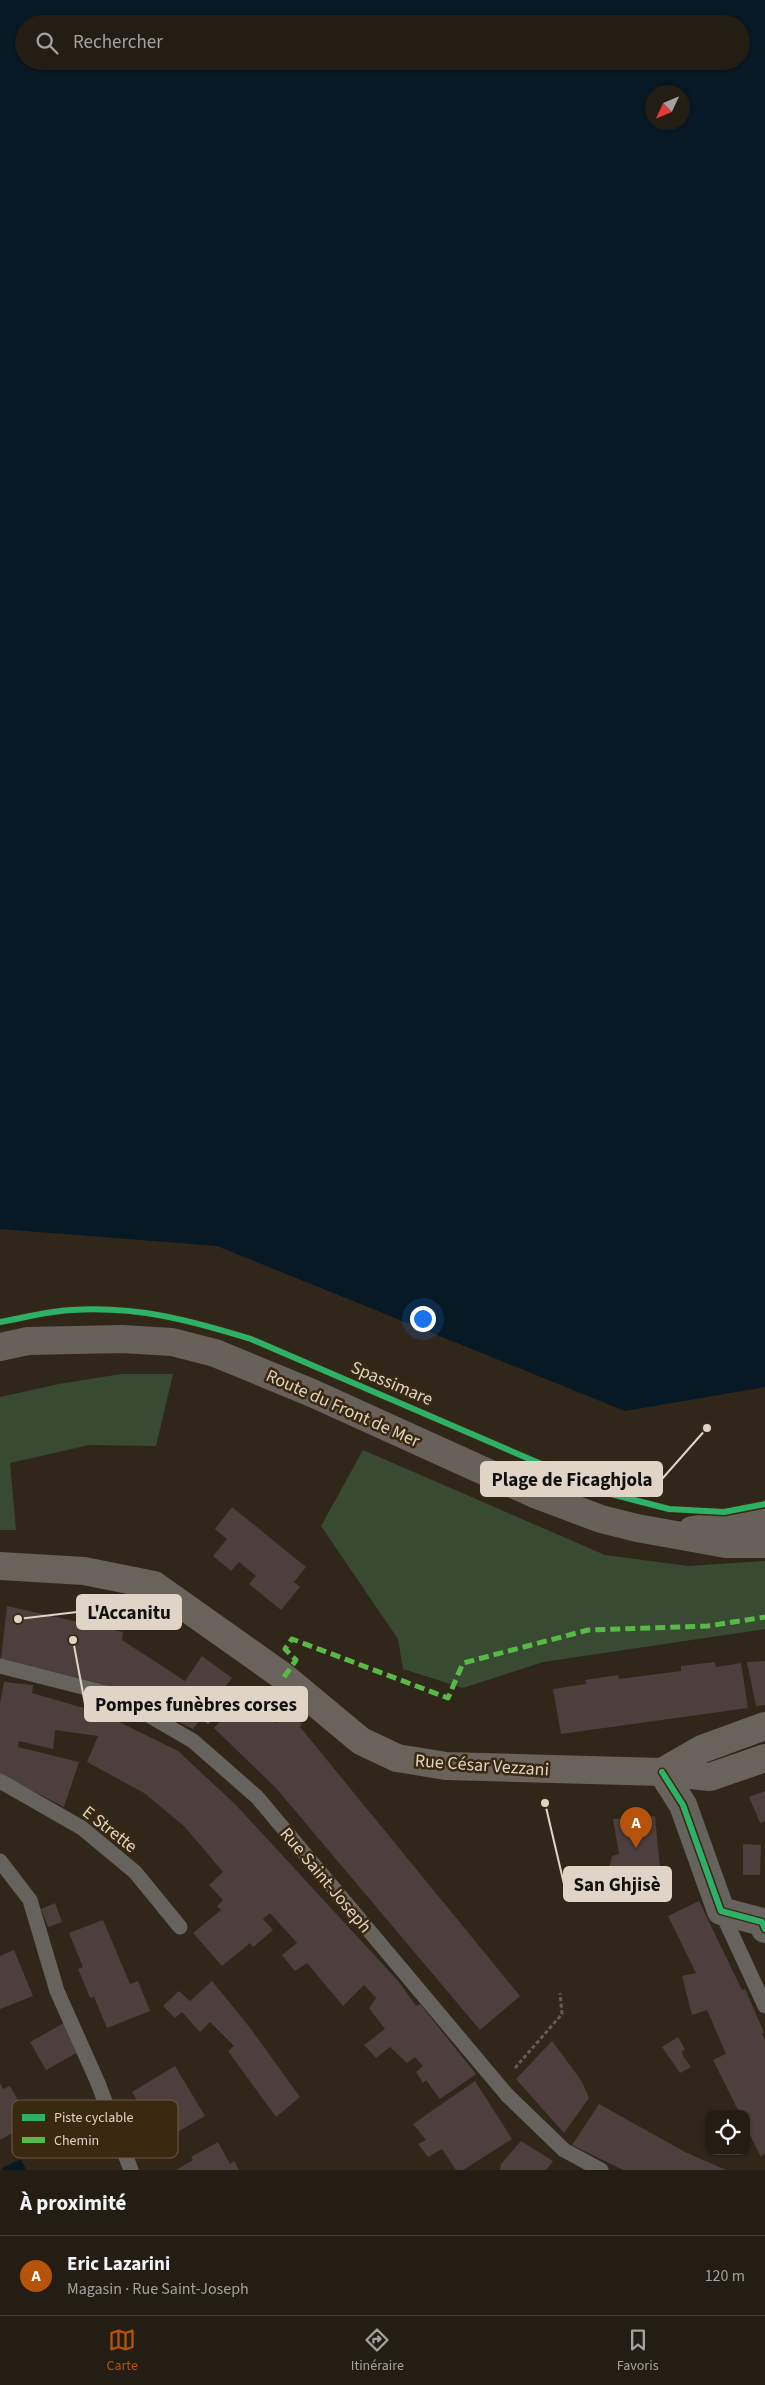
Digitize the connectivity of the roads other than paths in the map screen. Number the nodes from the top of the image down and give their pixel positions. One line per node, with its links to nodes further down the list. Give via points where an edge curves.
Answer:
1 (0, 1347): 3 (main road, Route du Front de Mer, via 28,1341 122,1339 172,1342 215,1353 537,1495 601,1519)
2 (765, 1520): 3 (main road, Route du Front de Mer)
3 (675, 1533): 4 (main road, Route du Front de Mer, via 726,1544)
4 (765, 1544)
5 (0, 1566): 9 (main road, Rue César Vezzani, via 84,1571 154,1585 284,1677 361,1741 397,1758 454,1766)
6 (0, 1666): 19 (lane, Rue Saint-Joseph, via 114,1695 193,1741 257,1797 499,2086 564,2150)
7 (765, 1726): 9 (main road, via 702,1749)
8 (765, 1758): 9 (main road, Rue César Vezzani, via 710,1777)
9 (662, 1772): 12 (street, via 683,1804)
10 (0, 1781): 13 (lane, E Strette, via 82,1828 135,1872)
11 (0, 1861): 16 (lane, via 30,1900 57,1991)
12 (721, 1911): 14 (street, via 762,1922); 15 (lane)
13 (180, 1927)
14 (765, 1929)
15 (765, 2006)
16 (104, 2100)
17 (126, 2158): 18 (lane)
18 (131, 2170)
19 (601, 2170)

